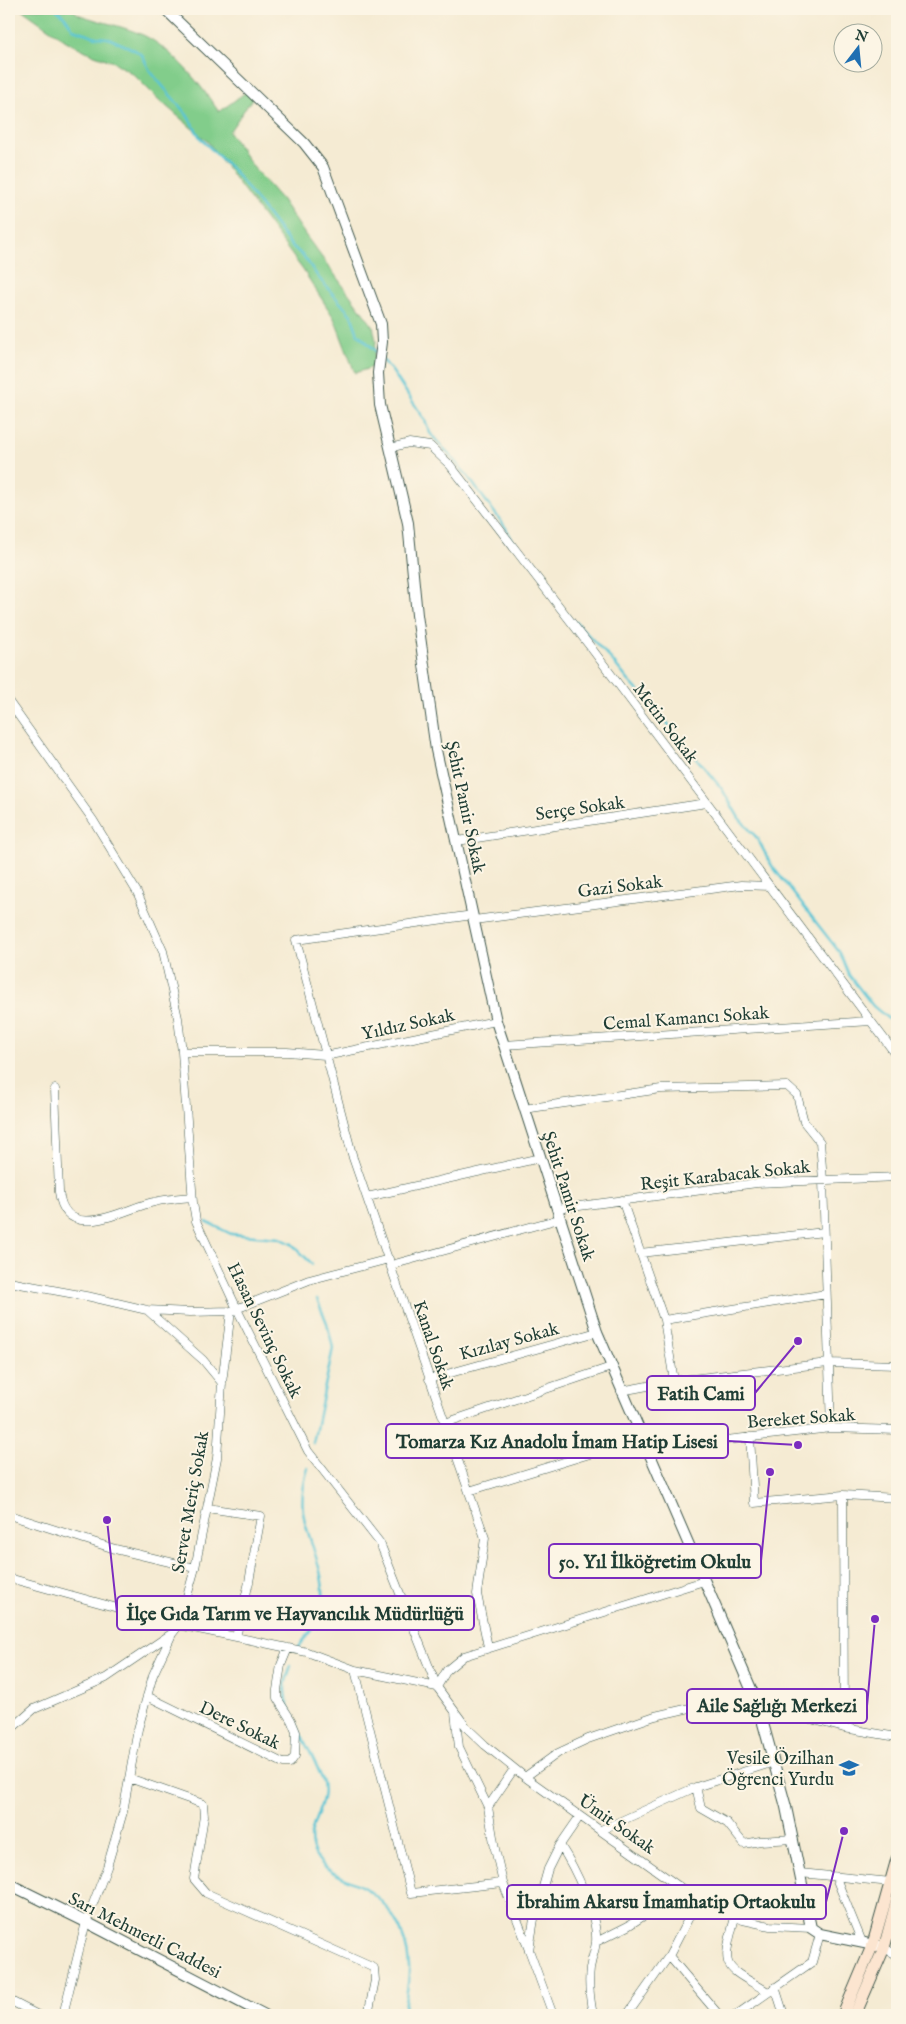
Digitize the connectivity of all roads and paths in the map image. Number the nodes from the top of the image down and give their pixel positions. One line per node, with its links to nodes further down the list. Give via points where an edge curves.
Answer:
1 (165, 9): 2 (street, Şehit Pamir Sokak, via 304,143 323,166 381,324 380,405)
2 (390, 448): 4 (street, Metin Sokak, via 409,443 430,446 450,466); 5 (street, Şehit Pamir Sokak, via 408,523 432,722)
3 (9, 702): 12 (street, Hasan Sevinç Sokak, via 93,820 137,892 164,951)
4 (707, 803): 5 (street, Serçe Sokak); 6 (street, Metin Sokak)
5 (456, 841): 7 (street, Şehit Pamir Sokak)
6 (770, 886): 7 (street, Gazi Sokak, via 742,885); 10 (street, Metin Sokak)
7 (473, 918): 8 (street, Gazi Sokak); 9 (street, Şehit Pamir Sokak)
8 (296, 940): 13 (street, Kanal Sokak)
9 (496, 1021): 11 (street, Şehit Pamir Sokak); 13 (street, Yıldız Sokak)
10 (871, 1021): 11 (street, Cemal Kamancı Sokak); 14 (street, Metin Sokak)
11 (504, 1045): 16 (street, Şehit Pamir Sokak)
12 (182, 1052): 13 (street, Yıldız Sokak, via 287,1052); 21 (street, Hasan Sevinç Sokak)
13 (325, 1056): 20 (street, Kanal Sokak)
14 (897, 1056)
15 (55, 1089): 21 (street, via 59,1192 69,1215 86,1221 100,1220 154,1202)
16 (524, 1109): 17 (street, Şehit Pamir Sokak); 19 (street, via 661,1089 787,1086 797,1095 804,1122 820,1142)
17 (540, 1158): 20 (street); 23 (street, Şehit Pamir Sokak)
18 (897, 1177): 19 (street, Reşit Karabacak Sokak)
19 (823, 1180): 22 (street, Reşit Karabacak Sokak, via 757,1182); 24 (street)
20 (367, 1197): 26 (street, Kanal Sokak)
21 (193, 1200): 30 (street, Hasan Sevinç Sokak, via 196,1221)
22 (622, 1200): 23 (street, Reşit Karabacak Sokak); 25 (street)
23 (558, 1214): 26 (street, Reşit Karabacak Sokak); 32 (street, Şehit Pamir Sokak)
24 (824, 1232): 25 (street); 28 (street)
25 (640, 1253): 31 (street)
26 (390, 1262): 30 (street, Reşit Karabacak Sokak, via 309,1280); 36 (street, Kanal Sokak)
27 (9, 1282): 29 (street)
28 (826, 1294): 31 (street); 33 (street)
29 (147, 1310): 30 (street); 38 (street, via 203,1360)
30 (234, 1310): 38 (street, Servet Meriç Sokak); 60 (street, Hasan Sevinç Sokak, via 308,1451 380,1543)
31 (664, 1320): 37 (street)
32 (597, 1332): 35 (street, Şehit Pamir Sokak); 36 (street, Kızılay Sokak)
33 (828, 1363): 34 (street); 37 (street); 41 (street)
34 (897, 1365)
35 (611, 1367): 39 (street, Şehit Pamir Sokak); 40 (street)
36 (429, 1379): 40 (street, Kanal Sokak)
37 (674, 1382): 39 (street)
38 (222, 1384): 49 (street, Servet Meriç Sokak, via 218,1458)
39 (621, 1391): 44 (street, Şehit Pamir Sokak)
40 (445, 1424): 46 (street, Kanal Sokak)
41 (831, 1428): 42 (street, Bereket Sokak); 43 (street, Bereket Sokak)
42 (897, 1430)
43 (750, 1437): 45 (street, Bereket Sokak); 47 (street, via 754,1503)
44 (642, 1438): 45 (street, Şehit Pamir Sokak); 46 (street)
45 (647, 1449): 53 (street, Şehit Pamir Sokak)
46 (469, 1491): 58 (street, Kanal Sokak, via 485,1538 477,1594)
47 (843, 1495): 48 (street); 64 (street)
48 (897, 1498)
49 (207, 1508): 51 (street, Servet Meriç Sokak); 56 (street, via 261,1516 250,1582)
50 (9, 1515): 51 (street, via 115,1549)
51 (195, 1568): 54 (street, Servet Meriç Sokak)
52 (9, 1578): 54 (street)
53 (704, 1581): 58 (street); 62 (street, Şehit Pamir Sokak)
54 (179, 1626): 55 (street, Servet Meriç Sokak); 56 (street)
55 (172, 1634): 61 (street, Servet Meriç Sokak); 65 (street, via 106,1678 34,1710)
56 (236, 1637): 57 (street)
57 (288, 1648): 59 (street); 61 (street, Dere Sokak, via 278,1674 277,1698 296,1732 295,1756 290,1763 283,1763)
58 (488, 1648): 60 (street, via 464,1656 447,1670)
59 (355, 1670): 60 (street); 81 (street, via 411,1893)
60 (437, 1687): 63 (street, Ümit Sokak)
61 (147, 1696): 70 (street, Servet Meriç Sokak)
62 (758, 1705): 64 (street); 67 (street, Şehit Pamir Sokak); 69 (street, via 703,1705 655,1716 558,1753)
63 (454, 1710): 68 (street, Ümit Sokak, via 467,1728); 72 (street, via 459,1747)
64 (844, 1728): 66 (street)
65 (9, 1731)
66 (897, 1737)
67 (774, 1762): 71 (street); 75 (street, Şehit Pamir Sokak)
68 (514, 1769): 69 (street, Ümit Sokak); 72 (street)
69 (526, 1777): 73 (street, Ümit Sokak)
70 (129, 1778): 87 (street, Servet Meriç Sokak, via 107,1867); 100 (street, via 203,1804 194,1879 206,1893 374,1968 375,1980)
71 (696, 1786): 74 (street); 75 (street, via 701,1808 726,1823 744,1844)
72 (488, 1807): 81 (street)
73 (580, 1816): 74 (street, Ümit Sokak); 76 (street)
74 (601, 1830): 83 (street, Ümit Sokak)
75 (793, 1838): 78 (street, Şehit Pamir Sokak)
76 (560, 1845): 89 (street, via 572,1864 594,1916); 91 (street, via 548,1869)
77 (897, 1859): 80 (main road)
78 (800, 1873): 79 (street); 88 (street, Şehit Pamir Sokak)
79 (836, 1878): 80 (street); 90 (street)
80 (891, 1882): 90 (main road)
81 (504, 1883): 91 (street)
82 (9, 1884): 87 (street, Sarı Mehmetli Caddesi)
83 (679, 1886): 84 (street, Ümit Sokak); 89 (street, via 656,1908)
84 (698, 1900): 86 (street, Ümit Sokak); 93 (street)
85 (897, 1900): 90 (main road)
86 (735, 1917): 88 (street, Ümit Sokak, via 770,1926); 95 (street, via 726,1954 728,1965)
87 (86, 1922): 98 (street, Servet Meriç Sokak); 99 (street, Sarı Mehmetli Caddesi)
88 (816, 1931): 90 (street); 94 (street, via 812,1962)
89 (596, 1942): 102 (street, via 589,1984)
90 (873, 1945): 92 (street); 107 (main road); 108 (main road)
91 (529, 1950): 101 (street)
92 (897, 1955)
93 (669, 1956): 103 (street); 104 (street)
94 (775, 1987): 95 (street); 106 (street)
95 (768, 1992): 105 (street)
96 (9, 2000): 97 (street)
97 (38, 2015)
98 (63, 2015)
99 (265, 2015)
100 (368, 2015)
101 (553, 2015)
102 (593, 2015)
103 (627, 2015)
104 (719, 2015)
105 (736, 2015)
106 (784, 2015)
107 (843, 2015)
108 (855, 2015)

